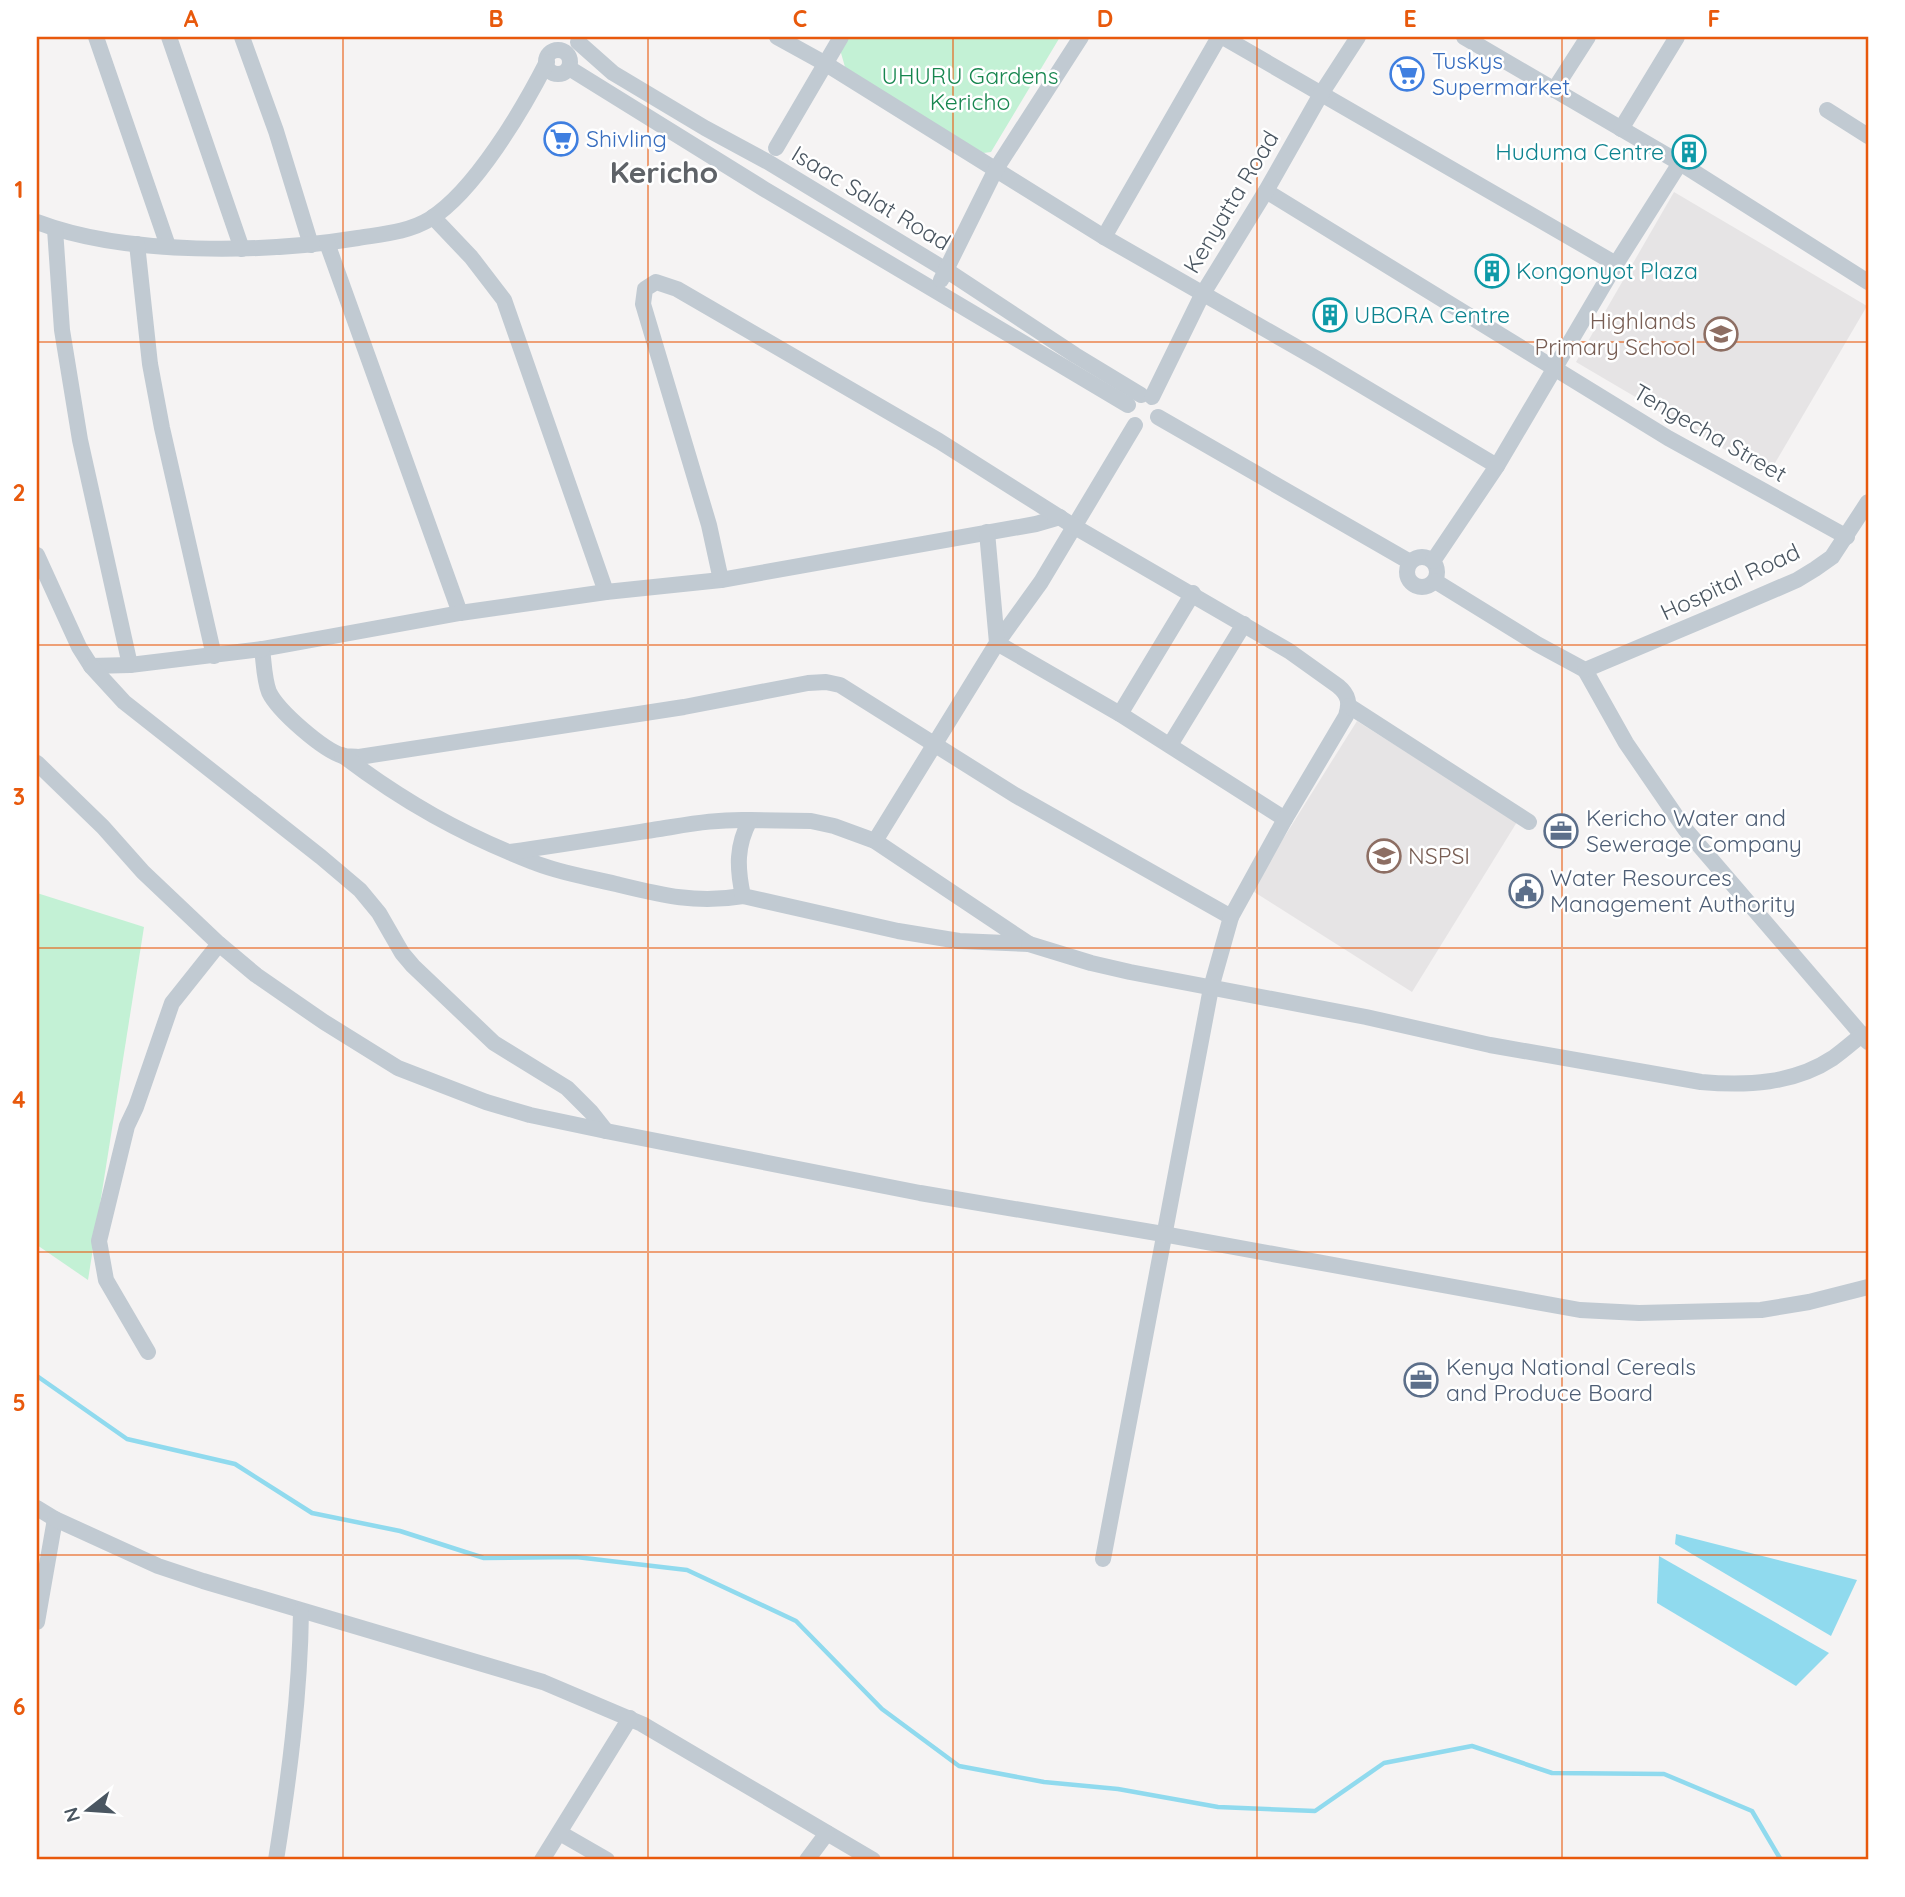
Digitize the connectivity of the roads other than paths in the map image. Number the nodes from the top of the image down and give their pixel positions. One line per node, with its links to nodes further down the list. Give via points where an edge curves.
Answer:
1 (96, 37): 36 (street)
2 (169, 37): 37 (street)
3 (242, 37): 35 (street)
4 (777, 37): 14 (street)
5 (841, 37): 14 (street)
6 (1081, 37): 26 (street)
7 (1221, 37): 17 (street); 33 (street)
8 (1358, 37): 17 (street, Kenyatta Road)
9 (1464, 37): 16 (street)
10 (1588, 37): 16 (street)
11 (1677, 37): 20 (street)
12 (573, 38): 13 (street); 15 (street); 23 (street, Isaac Salat Road, via 613,73)
13 (550, 57): 15 (street, via 553,72); 18 (street)
14 (826, 64): 22 (street); 26 (street)
15 (567, 67): 18 (street); 27 (street)
16 (1554, 90): 20 (street)
17 (1321, 94): 29 (street, Kenyatta Road); 38 (street)
18 (527, 100): 30 (street, via 465,188)
19 (1827, 110): 21 (street)
20 (1621, 129): 24 (street)
21 (1868, 136)
22 (776, 148): 23 (street); 25 (street)
23 (758, 156): 25 (street, Isaac Salat Road); 27 (street)
24 (1680, 163): 38 (street); 40 (street)
25 (777, 167): 28 (street); 39 (street, Isaac Salat Road)
26 (996, 169): 33 (street); 39 (street)
27 (744, 177): 28 (street)
28 (764, 189): 41 (street)
29 (1266, 191): 42 (street, Kenyatta Road); 43 (street, Tengecha Street)
30 (433, 218): 35 (street, via 400,231); 58 (street, via 471,257 503,300)
31 (37, 222): 32 (street)
32 (55, 229): 34 (street); 65 (street, via 62,330 80,440)
33 (1104, 237): 42 (street)
34 (137, 244): 36 (street); 64 (street, via 157,403)
35 (319, 244): 37 (street); 60 (street)
36 (168, 246): 37 (street)
37 (242, 249)
38 (1616, 264): 43 (street)
39 (946, 270): 41 (street); 44 (street, Isaac Salat Road)
40 (1868, 282)
41 (936, 291): 44 (street)
42 (1202, 295): 44 (street, Kenyatta Road); 47 (street)
43 (1556, 367): 47 (street); 52 (street, Tengecha Street, via 1668,438)
44 (1140, 399): 45 (street, via 1159,405); 46 (street, via 1128,416)
45 (1158, 417): 46 (street, via 1146,427); 55 (street)
46 (1135, 425): 50 (street)
47 (1497, 466): 54 (street)
48 (1868, 502): 52 (street, Hospital Road)
49 (1060, 517): 50 (street); 51 (street); 56 (street, via 764,339 677,289 656,282 646,289 643,304)
50 (1075, 527): 59 (street); 62 (street)
51 (987, 532): 56 (street); 62 (street)
52 (1847, 537): 67 (street, Hospital Road, via 1832,557 1797,580)
53 (37, 555): 66 (street)
54 (1433, 561): 55 (street, via 1420,556); 57 (street)
55 (1410, 562): 57 (street, via 1407,574 1416,586 1427,587)
56 (721, 580): 58 (street)
57 (1435, 580): 67 (street)
58 (606, 592): 60 (street)
59 (1193, 593): 61 (street); 69 (street)
60 (460, 614): 63 (street)
61 (1244, 624): 68 (street, via 1338,686); 71 (street)
62 (997, 643): 69 (street); 70 (street)
63 (262, 649): 64 (street); 72 (street, via 265,679 278,707)
64 (214, 656): 65 (street)
65 (130, 665): 66 (street)
66 (91, 666): 85 (street, via 124,702 360,890 421,974 494,1043 567,1088)
67 (1585, 670): 84 (street, via 1626,743 1685,829)
68 (1349, 706): 74 (street); 76 (street)
69 (1121, 714): 71 (street)
70 (935, 744): 72 (street, via 840,684 826,682 393,753); 77 (street); 80 (street, via 1015,795)
71 (1170, 745): 74 (street)
72 (342, 755): 78 (street, via 431,816)
73 (37, 762): 81 (street)
74 (1285, 818): 80 (street)
75 (750, 820): 77 (street, via 811,821); 78 (street, via 694,822); 79 (street, via 738,847)
76 (1530, 822)
77 (875, 841): 82 (street)
78 (510, 852): 79 (street, via 559,870 674,898)
79 (743, 896): 82 (street, via 898,931 959,941)
80 (1231, 917): 83 (street)
81 (219, 944): 85 (street, via 287,997 398,1068 486,1102); 88 (street, via 172,1003 127,1126 99,1241 106,1280)
82 (1029, 944): 83 (street, via 1091,963)
83 (1211, 988): 84 (street, via 1490,1045 1730,1085 1784,1079 1812,1069); 86 (street)
84 (1866, 1038)
85 (606, 1131): 86 (street, via 920,1193)
86 (1163, 1234): 87 (street, via 1580,1310 1761,1310); 91 (street)
87 (1868, 1287)
88 (148, 1352)
89 (37, 1508): 90 (street)
90 (55, 1519): 92 (street, via 158,1566); 93 (street)
91 (1103, 1559)
92 (301, 1611): 94 (street, via 543,1682); 97 (street, via 290,1771)
93 (37, 1622)
94 (630, 1718): 95 (street); 96 (street)
95 (560, 1833): 98 (street); 99 (street)
96 (827, 1833): 100 (street); 101 (street)
97 (276, 1860)
98 (542, 1860)
99 (607, 1860)
100 (807, 1860)
101 (873, 1860)

